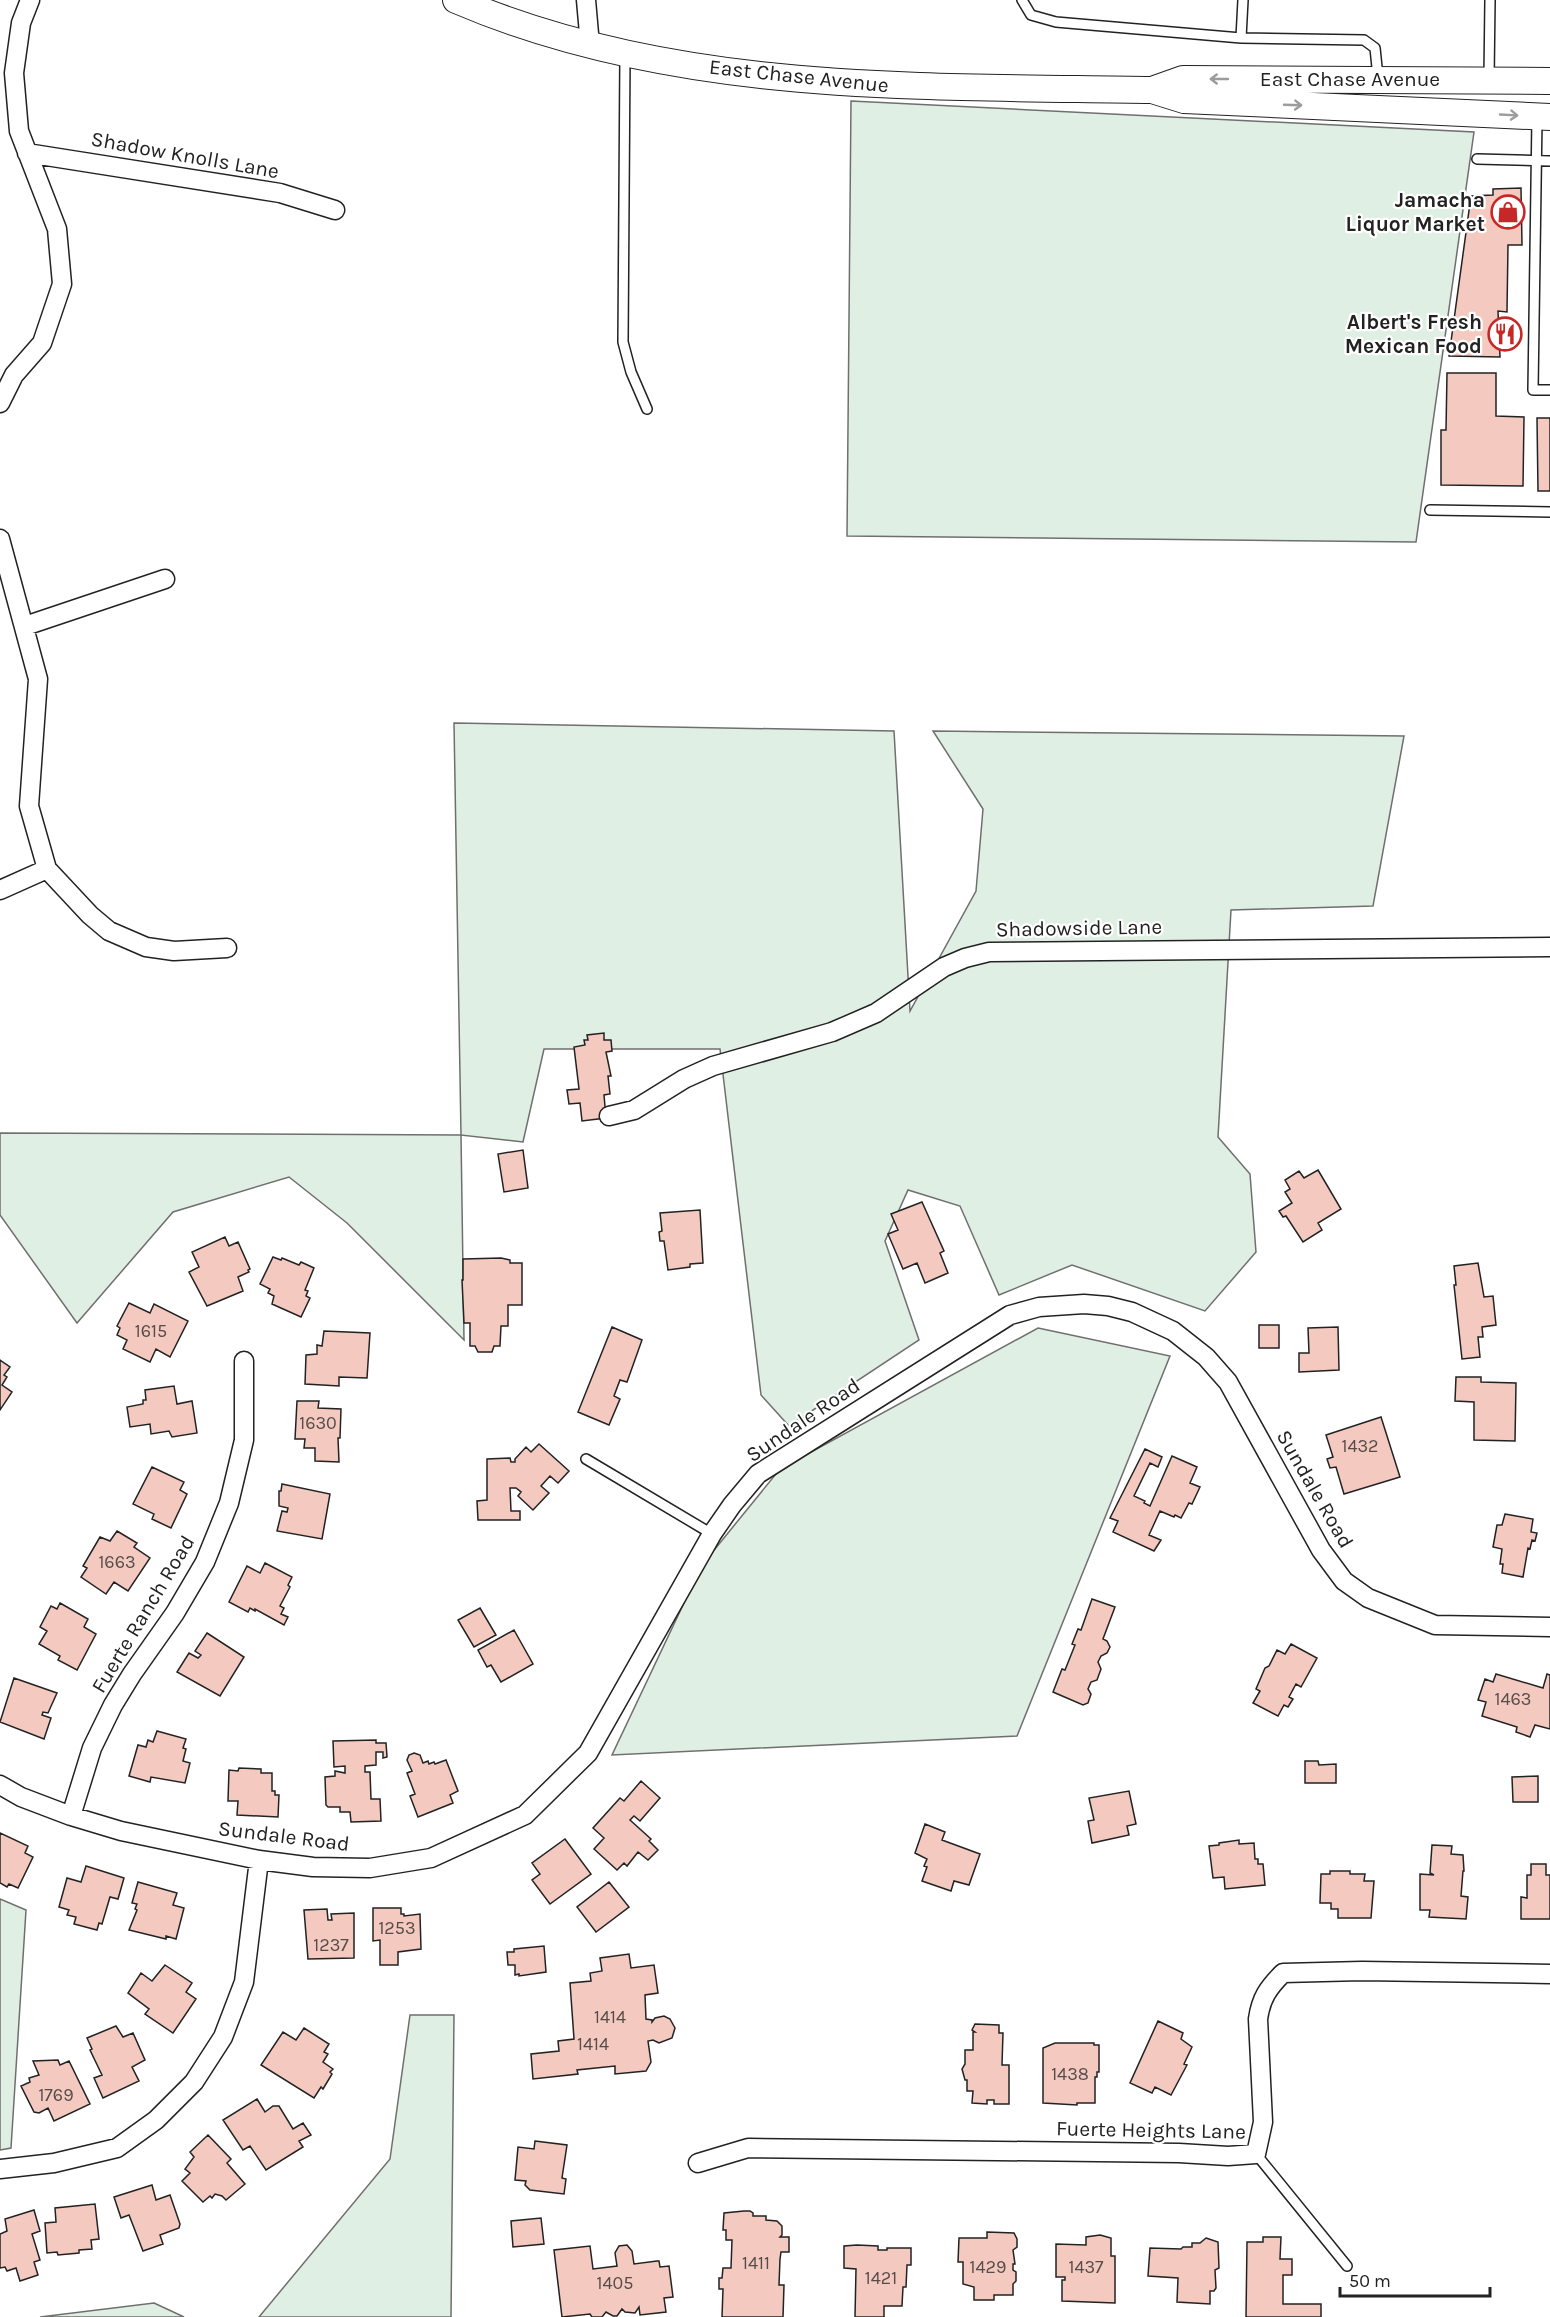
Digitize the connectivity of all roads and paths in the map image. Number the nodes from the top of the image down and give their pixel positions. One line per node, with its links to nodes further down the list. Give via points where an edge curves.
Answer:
1 (30, 0): 15 (street, via 21,23 14,73 19,131)
2 (456, 0): 8 (main road, East Chase Avenue, via 500,19)
3 (586, 0): 8 (street)
4 (1022, 0): 7 (lane, via 1031,15 1056,22)
5 (1243, 0): 7 (lane)
6 (1490, 0): 11 (lane)
7 (1241, 38): 10 (lane, via 1364,40 1375,48)
8 (590, 45): 9 (main road, East Chase Avenue)
9 (625, 53): 13 (main road, East Chase Avenue, via 834,82); 22 (lane, via 623,342)
10 (1378, 79): 11 (main road, East Chase Avenue); 13 (main road, East Chase Avenue, one-way to 13, via 1183,79)
11 (1489, 81): 12 (main road, East Chase Avenue)
12 (1550, 81)
13 (1152, 90): 14 (main road, East Chase Avenue, one-way to 14, via 1184,100)
14 (1544, 117): 17 (lane)
15 (27, 153): 19 (street, Shadow Knolls Lane, via 280,193); 21 (street, via 57,229 62,284 42,343 14,375)
16 (1477, 159): 17 (lane)
17 (1536, 160): 18 (lane); 20 (lane, via 1533,390)
18 (1550, 160)
19 (335, 210)
20 (1550, 390)
21 (0, 403)
22 (647, 409)
23 (1430, 510): 24 (lane)
24 (1550, 513)
25 (0, 539): 27 (street)
26 (165, 579): 27 (street)
27 (25, 626): 28 (street, via 38,679 29,806)
28 (46, 869): 29 (street); 31 (street, via 109,931 146,947 174,951)
29 (0, 890)
30 (1550, 947): 32 (street, Shadowside Lane, via 989,952 944,967 876,1013 843,1027 713,1066 634,1110)
31 (227, 948)
32 (609, 1116)
33 (244, 1361): 38 (street, Fuerte Ranch Road, via 244,1440 229,1503 205,1562 113,1705 92,1748)
34 (586, 1459): 35 (lane)
35 (712, 1534): 36 (street, Sundale Road, via 758,1474 1010,1315 1068,1304 1108,1306 1132,1312 1173,1331 1206,1357 1228,1382 1321,1550 1344,1581 1368,1598 1435,1625); 39 (street, Sundale Road, via 588,1753 525,1815 431,1858 370,1868 313,1867)
36 (1550, 1627)
37 (0, 1785): 38 (street, Sundale Road)
38 (71, 1816): 39 (street, Sundale Road, via 166,1842)
39 (259, 1860): 43 (street, via 244,1982 223,2037 194,2082 156,2120 117,2148 54,2163)
40 (1550, 1974): 41 (street, Fuerte Heights Lane, via 1283,1973 1267,1989 1257,2019 1263,2122)
41 (1256, 2154): 42 (street, Fuerte Heights Lane, via 748,2148); 44 (lane)
42 (699, 2163)
43 (0, 2169)
44 (1347, 2266)

